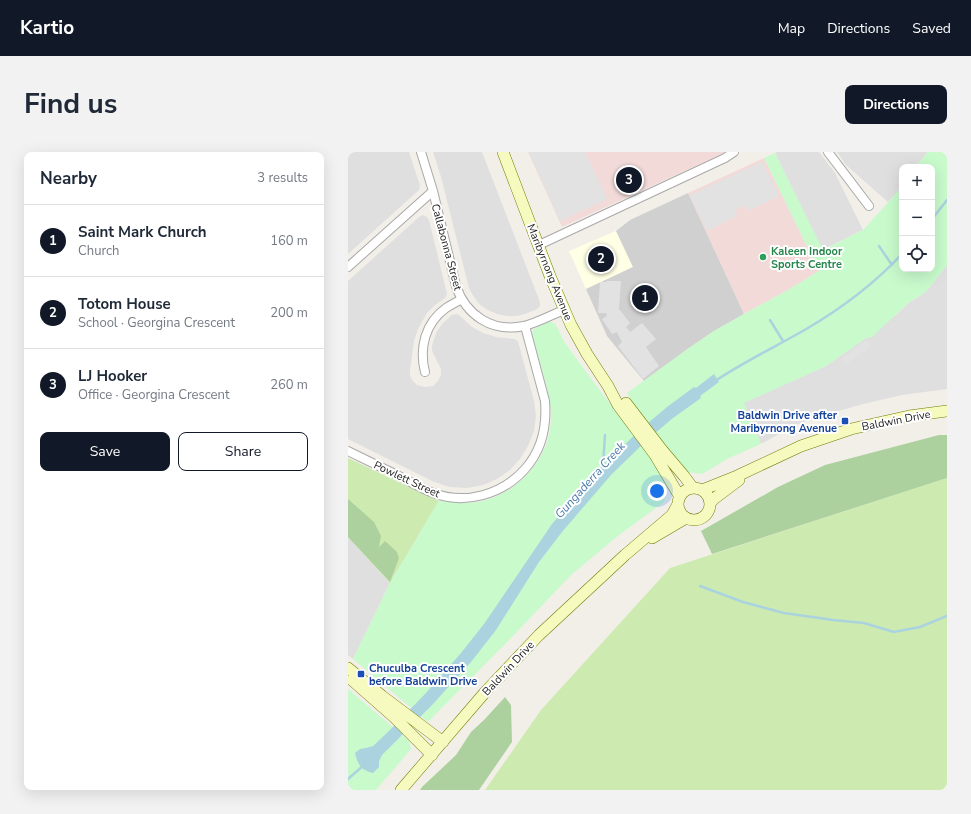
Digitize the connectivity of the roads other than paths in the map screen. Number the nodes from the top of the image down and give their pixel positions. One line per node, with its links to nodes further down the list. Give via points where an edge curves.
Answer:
1 (421, 152): 5 (street, Callabonna Street)
2 (503, 152): 7 (main road, Maribyrnong Avenue)
3 (734, 152): 7 (street)
4 (828, 152): 6 (street)
5 (433, 191): 8 (street); 9 (street, Callabonna Street, via 456,286)
6 (869, 206)
7 (539, 245): 10 (main road, Maribyrnong Avenue)
8 (348, 268)
9 (462, 299): 11 (street, Callabonna Street, via 474,315 492,325 505,328); 12 (street, via 440,313 427,330 422,351)
10 (564, 310): 11 (street, Callabonna Street); 15 (main road, Maribyrnong Avenue, via 595,367 608,386 623,400)
11 (525, 326): 14 (street, Powlett Street, via 545,401 545,423 543,436 532,459 522,473 508,484 476,497 446,496 425,489)
12 (425, 372)
13 (947, 411): 16 (main road, Baldwin Drive, via 854,428 801,446)
14 (348, 451)
15 (658, 453): 17 (main road, Maribyrnong Avenue); 18 (main road, Maribyrnong Avenue)
16 (758, 467): 17 (main road, Baldwin Drive); 19 (main road, Baldwin Drive)
17 (697, 489): 18 (main road, via 683,492); 19 (main road, via 706,494)
18 (679, 500): 20 (main road, via 679,509); 21 (main road, Baldwin Drive, via 672,515)
19 (710, 503): 20 (main road, via 707,513 700,519)
20 (686, 518): 21 (main road, Baldwin Drive)
21 (624, 555): 25 (main road, Baldwin Drive, via 539,635)
22 (348, 668): 24 (main road, via 382,696)
23 (348, 676): 24 (main road)
24 (397, 714): 25 (main road, via 423,727); 26 (main road, via 413,737)
25 (443, 742): 26 (main road, Baldwin Drive)
26 (432, 754): 27 (main road, Baldwin Drive)
27 (401, 790)

